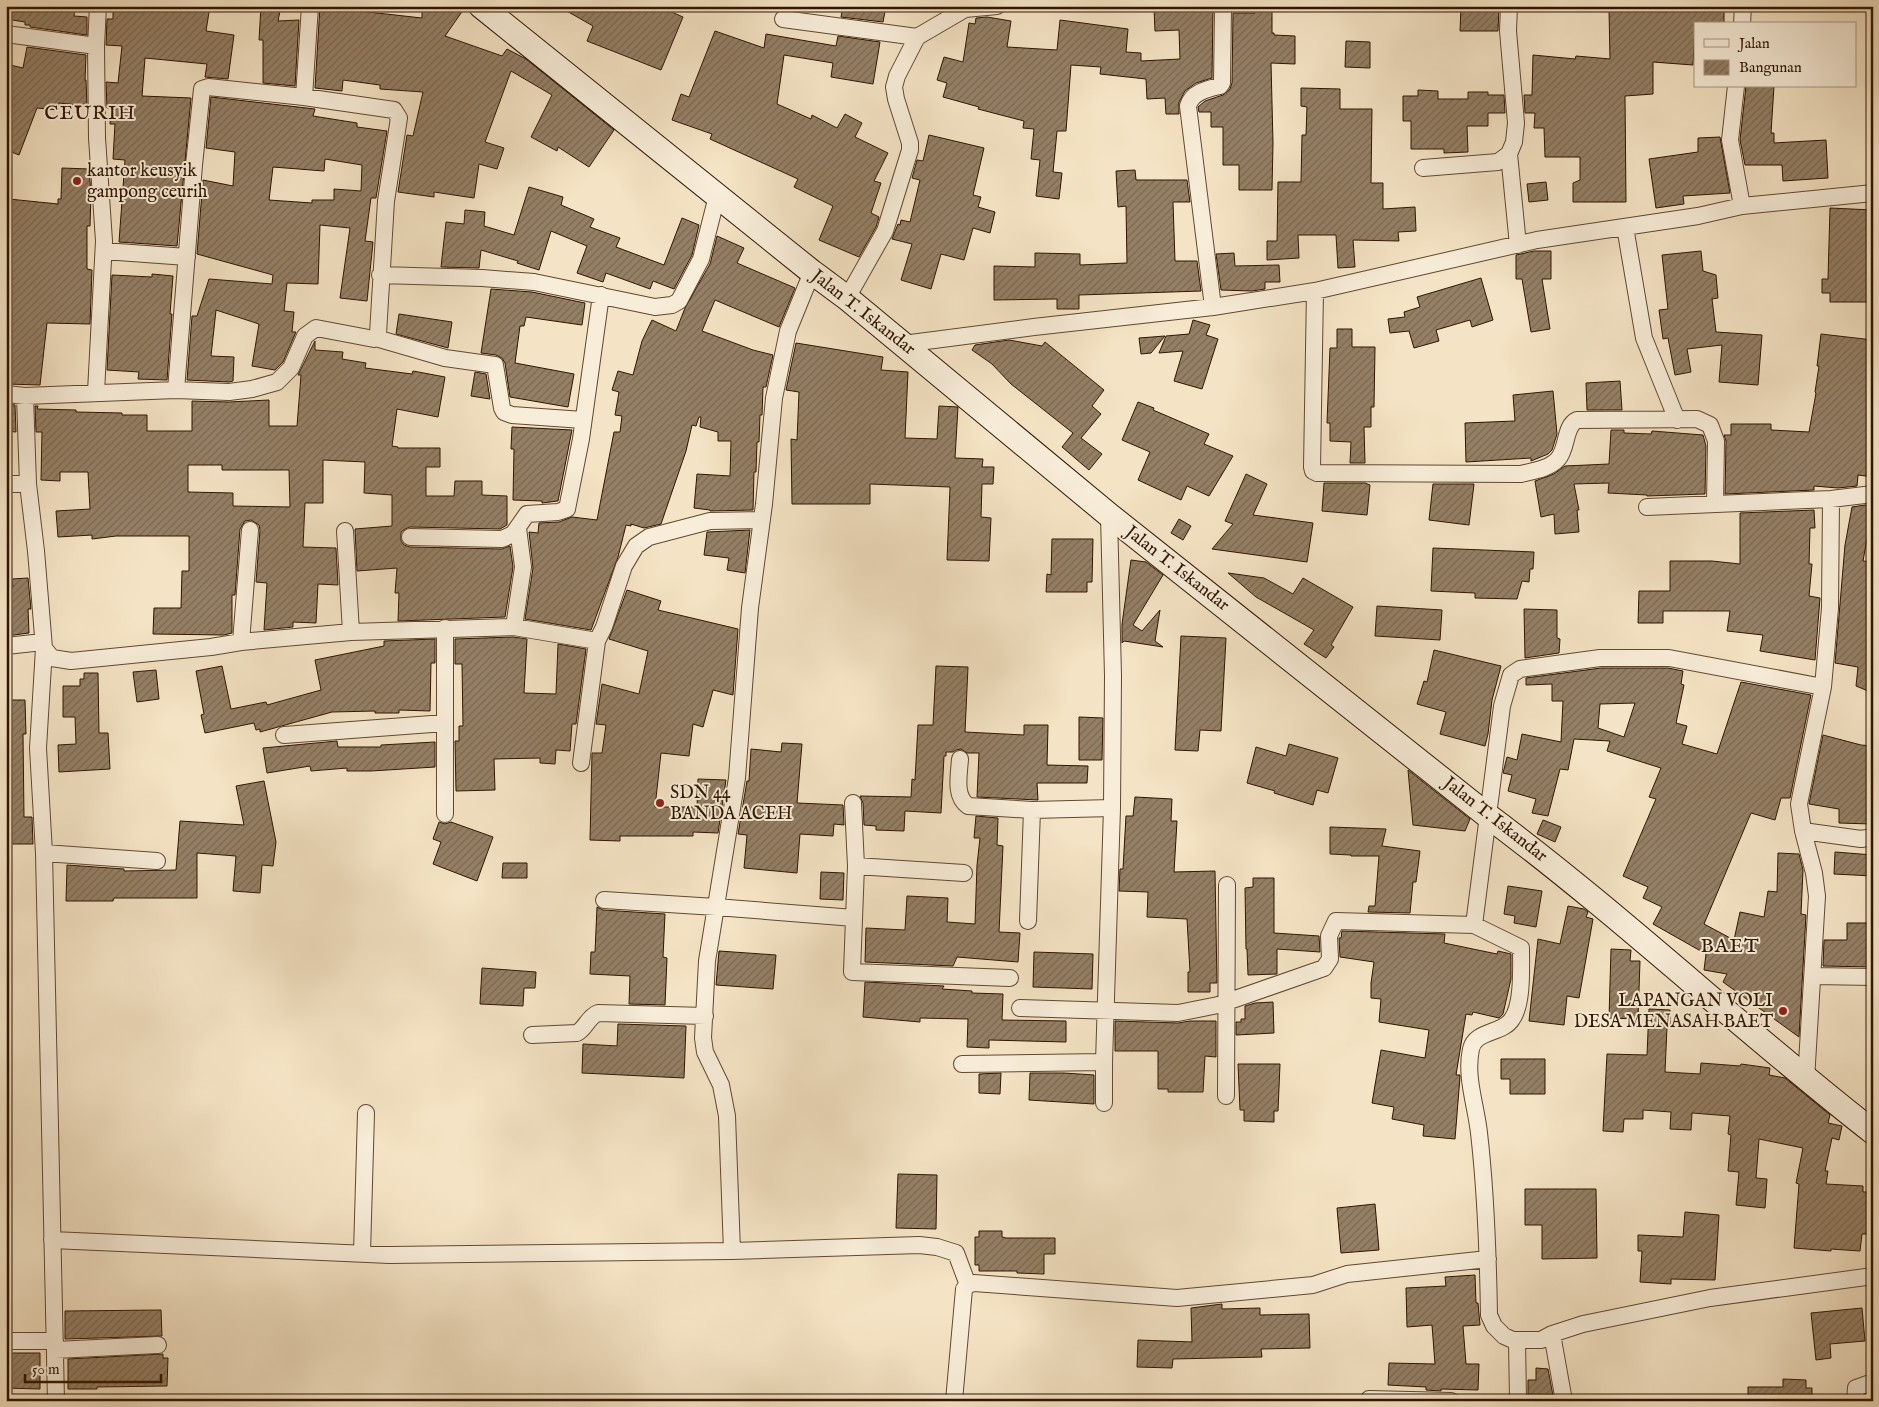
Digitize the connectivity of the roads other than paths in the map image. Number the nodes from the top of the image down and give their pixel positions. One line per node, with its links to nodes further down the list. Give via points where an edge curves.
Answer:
1 (98, 6): 13 (street)
2 (310, 6): 15 (street)
3 (481, 6): 19 (street, Jalan T. Iskandar)
4 (997, 6): 8 (street)
5 (1223, 6): 30 (street, via 1222,83 1192,97 1188,106)
6 (1509, 6): 16 (street, via 1508,31 1516,122)
7 (1743, 6): 10 (street)
8 (966, 8): 12 (street)
9 (783, 19): 12 (street)
10 (1742, 22)
11 (6, 34): 13 (street)
12 (917, 37): 29 (street, via 894,87 910,150 885,231)
13 (96, 46): 23 (street, via 97,138)
14 (1736, 88): 20 (street, via 1730,140)
15 (304, 97): 24 (street, via 202,89); 26 (street, via 388,108 394,110 399,118 386,201)
16 (1509, 154): 17 (street, via 1498,162); 22 (street)
17 (1423, 168)
18 (1873, 193): 20 (street)
19 (717, 196): 25 (street, Jalan T. Iskandar); 28 (street, via 701,259 679,301 655,307)
20 (1742, 206): 21 (street)
21 (1625, 227): 22 (street); 38 (street, via 1644,338)
22 (1518, 245): 27 (street)
23 (104, 251): 24 (street); 34 (street)
24 (186, 257): 33 (street)
25 (812, 272): 29 (street, Jalan T. Iskandar); 46 (street, via 788,331 774,398)
26 (380, 275): 28 (street, via 534,282); 31 (street)
27 (1316, 291): 30 (street); 38 (street, via 1312,467 1316,473 1521,474 1543,468 1559,458 1571,425 1577,420)
28 (601, 295): 37 (street)
29 (847, 298): 32 (street, Jalan T. Iskandar)
30 (1213, 307): 32 (street)
31 (376, 338): 33 (street, via 372,340 316,328 304,336 291,368 277,382 229,392); 37 (street, via 445,358 495,365 504,412)
32 (903, 344): 45 (street, Jalan T. Iskandar)
33 (176, 390): 34 (street)
34 (96, 392): 36 (street)
35 (6, 394): 36 (street)
36 (26, 396): 40 (street)
37 (583, 420): 47 (street, via 568,509 527,514)
38 (1677, 420): 43 (street, via 1697,419 1710,425 1716,441)
39 (6, 484): 40 (street)
40 (28, 484): 56 (street)
41 (1873, 494): 42 (street)
42 (1831, 499): 43 (street); 58 (street, via 1830,608)
43 (1716, 504): 44 (street)
44 (1647, 507)
45 (1109, 515): 64 (street); 67 (street, Jalan T. Iskandar)
46 (762, 520): 54 (street, via 710,521 649,537 636,546 624,566); 76 (street, via 750,608 737,778)
47 (518, 528): 50 (street, via 502,539); 52 (street, via 523,568)
48 (250, 530): 55 (street)
49 (345, 531): 53 (street)
50 (410, 538)
51 (445, 628): 52 (street); 53 (street); 59 (street)
52 (514, 628): 54 (street)
53 (351, 632): 55 (street)
54 (597, 641): 62 (street)
55 (241, 642): 56 (street, via 211,648 71,661 52,658)
56 (44, 645): 57 (street); 70 (street, via 38,748)
57 (6, 646)
58 (1823, 687): 67 (street, via 1669,658 1600,658 1520,668 1511,675 1502,706); 68 (street, via 1799,804)
59 (445, 723): 60 (street); 66 (street)
60 (284, 734)
61 (960, 759): 65 (street, via 959,794 962,802 968,806)
62 (581, 763)
63 (853, 802): 72 (street)
64 (1112, 808): 65 (street); 85 (street)
65 (1032, 810): 78 (street)
66 (445, 814)
67 (1488, 816): 79 (street); 90 (street, Jalan T. Iskandar, via 1548,861)
68 (1803, 830): 69 (street, via 1861,839); 80 (street, via 1818,896)
69 (1873, 837)
70 (44, 853): 71 (street); 95 (street)
71 (157, 860)
72 (856, 866): 73 (street); 77 (street)
73 (964, 873)
74 (1227, 885): 83 (street)
75 (604, 900): 76 (street)
76 (716, 907): 77 (street); 86 (street, via 707,961)
77 (854, 918): 82 (street, via 852,972)
78 (1028, 921)
79 (1474, 925): 83 (street, via 1336,921 1329,936 1330,959 1324,968); 98 (street, via 1521,948 1518,1004 1513,1019 1476,1040 1471,1050 1469,1075 1479,1132)
80 (1814, 976): 81 (street); 90 (street)
81 (1873, 977)
82 (1010, 978)
83 (1227, 1002): 85 (street, via 1178,1014); 91 (street)
84 (1020, 1008): 85 (street)
85 (1106, 1012): 88 (street)
86 (705, 1016): 87 (street, via 598,1013 577,1033); 96 (street, via 705,1052 721,1085 727,1116)
87 (532, 1035)
88 (1104, 1062): 89 (street); 92 (street)
89 (962, 1064)
90 (1806, 1080): 94 (street, Jalan T. Iskandar)
91 (1226, 1096)
92 (1104, 1103)
93 (366, 1113): 97 (street)
94 (1873, 1132)
95 (52, 1240): 97 (street); 104 (street)
96 (732, 1251): 97 (street); 100 (street, via 937,1247 956,1253)
97 (362, 1254)
98 (1488, 1259): 100 (street, via 1346,1274 1313,1285 1177,1298); 102 (street, via 1489,1315 1504,1336)
99 (1873, 1276): 101 (street, via 1710,1298 1583,1324)
100 (968, 1285): 109 (street, via 962,1300)
101 (1552, 1334): 102 (street, via 1541,1340); 112 (street)
102 (1517, 1340): 111 (street)
103 (6, 1341): 104 (street)
104 (55, 1345): 105 (street); 108 (street)
105 (158, 1345)
106 (1873, 1382): 113 (street, via 1856,1388)
107 (1369, 1399): 110 (street)
108 (56, 1401)
109 (954, 1401)
110 (1451, 1401)
111 (1518, 1401)
112 (1564, 1401)
113 (1855, 1401)

